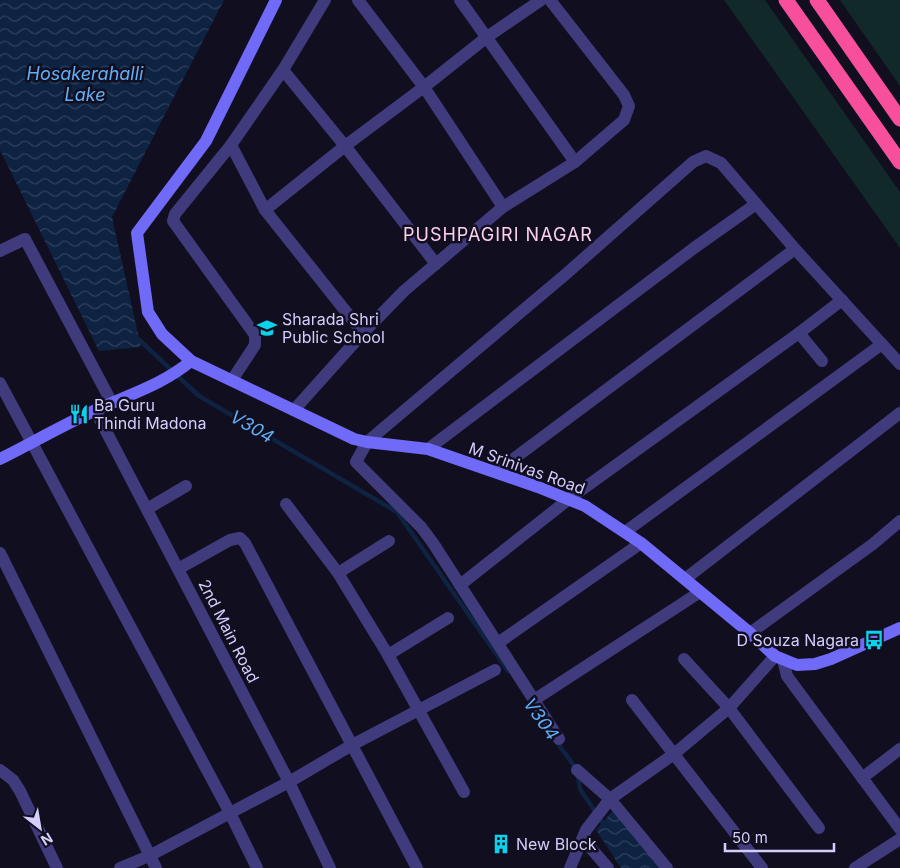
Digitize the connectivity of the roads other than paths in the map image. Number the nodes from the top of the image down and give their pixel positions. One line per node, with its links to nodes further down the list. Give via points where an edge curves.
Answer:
1 (276, 0): 27 (street, M Srinivas Road, via 206,141 136,233 148,312 162,334)
2 (325, 0): 10 (street)
3 (358, 0): 11 (street)
4 (460, 0): 9 (street)
5 (541, 0): 9 (street)
6 (550, 0): 15 (street, via 630,106 624,120)
7 (786, 0): 16 (highway)
8 (817, 0): 12 (highway)
9 (487, 37): 11 (street); 15 (street)
10 (283, 70): 13 (street); 14 (street)
11 (424, 87): 14 (street); 18 (street)
12 (900, 118)
13 (231, 145): 19 (street); 30 (street, via 175,214 173,221 255,335 255,344)
14 (345, 146): 19 (street); 22 (street)
15 (575, 162): 18 (street)
16 (900, 162)
17 (756, 204): 20 (street); 36 (street, via 721,163 706,156 693,162); 38 (street)
18 (503, 207): 22 (street)
19 (265, 210): 24 (street)
20 (795, 249): 23 (street); 40 (street)
21 (0, 251): 32 (street, via 25,239)
22 (436, 264): 24 (street)
23 (842, 300): 25 (street); 26 (street)
24 (363, 333): 34 (street)
25 (799, 333): 28 (street); 42 (street)
26 (882, 344): 29 (street); 46 (street)
27 (191, 361): 30 (street, M Srinivas Road); 32 (street, via 151,387)
28 (822, 361)
29 (900, 364)
30 (232, 380): 34 (street, M Srinivas Road)
31 (0, 383): 37 (street)
32 (112, 403): 33 (street)
33 (96, 410): 37 (street); 44 (street, 2nd Main Road)
34 (294, 410): 36 (street, M Srinivas Road)
35 (900, 413): 52 (street)
36 (367, 442): 38 (street, M Srinivas Road); 53 (street, via 356,462 421,527)
37 (33, 443): 39 (street); 77 (street)
38 (428, 449): 40 (street, M Srinivas Road)
39 (0, 459)
40 (496, 472): 42 (street, M Srinivas Road)
41 (186, 486): 44 (street)
42 (570, 500): 46 (street, M Srinivas Road); 53 (street)
43 (286, 504): 51 (street)
44 (147, 509): 50 (street, 2nd Main Road)
45 (900, 521): 57 (street)
46 (625, 532): 48 (street, M Srinivas Road)
47 (389, 541): 51 (street)
48 (641, 543): 52 (street, M Srinivas Road); 58 (street)
49 (0, 553): 82 (street)
50 (178, 569): 68 (street, via 230,540 240,538 245,543); 74 (street, 2nd Main Road)
51 (338, 573): 59 (street)
52 (685, 579): 54 (street, M Srinivas Road)
53 (460, 585): 58 (street)
54 (700, 592): 57 (street, M Srinivas Road); 63 (street)
55 (448, 618): 59 (street)
56 (900, 628): 60 (street, via 815,664 797,665)
57 (750, 633): 60 (street, M Srinivas Road)
58 (498, 643): 63 (street)
59 (388, 655): 66 (street)
60 (779, 658): 65 (street); 73 (street, via 787,676)
61 (684, 659): 65 (street)
62 (495, 670): 66 (street)
63 (534, 700): 67 (street)
64 (632, 700): 70 (street)
65 (729, 708): 70 (street); 78 (street)
66 (418, 710): 68 (street); 75 (street)
67 (559, 739)
68 (352, 745): 74 (street); 88 (street)
69 (900, 749): 73 (street)
70 (674, 754): 76 (street); 92 (street)
71 (0, 770): 83 (street, via 13,780 20,791)
72 (577, 770): 76 (street)
73 (862, 778): 79 (street)
74 (289, 782): 77 (street); 87 (street, 2nd Main Road)
75 (464, 792)
76 (610, 799): 80 (street); 91 (street)
77 (230, 813): 82 (street); 86 (street)
78 (819, 828)
79 (900, 829)
80 (584, 834): 89 (street); 90 (street)
81 (900, 839): 93 (street)
82 (149, 856): 84 (street); 85 (street)
83 (57, 868)
84 (120, 868)
85 (156, 868)
86 (257, 868)
87 (330, 868)
88 (416, 868)
89 (570, 868)
90 (608, 868)
91 (667, 868)
92 (762, 868)
93 (855, 868)

